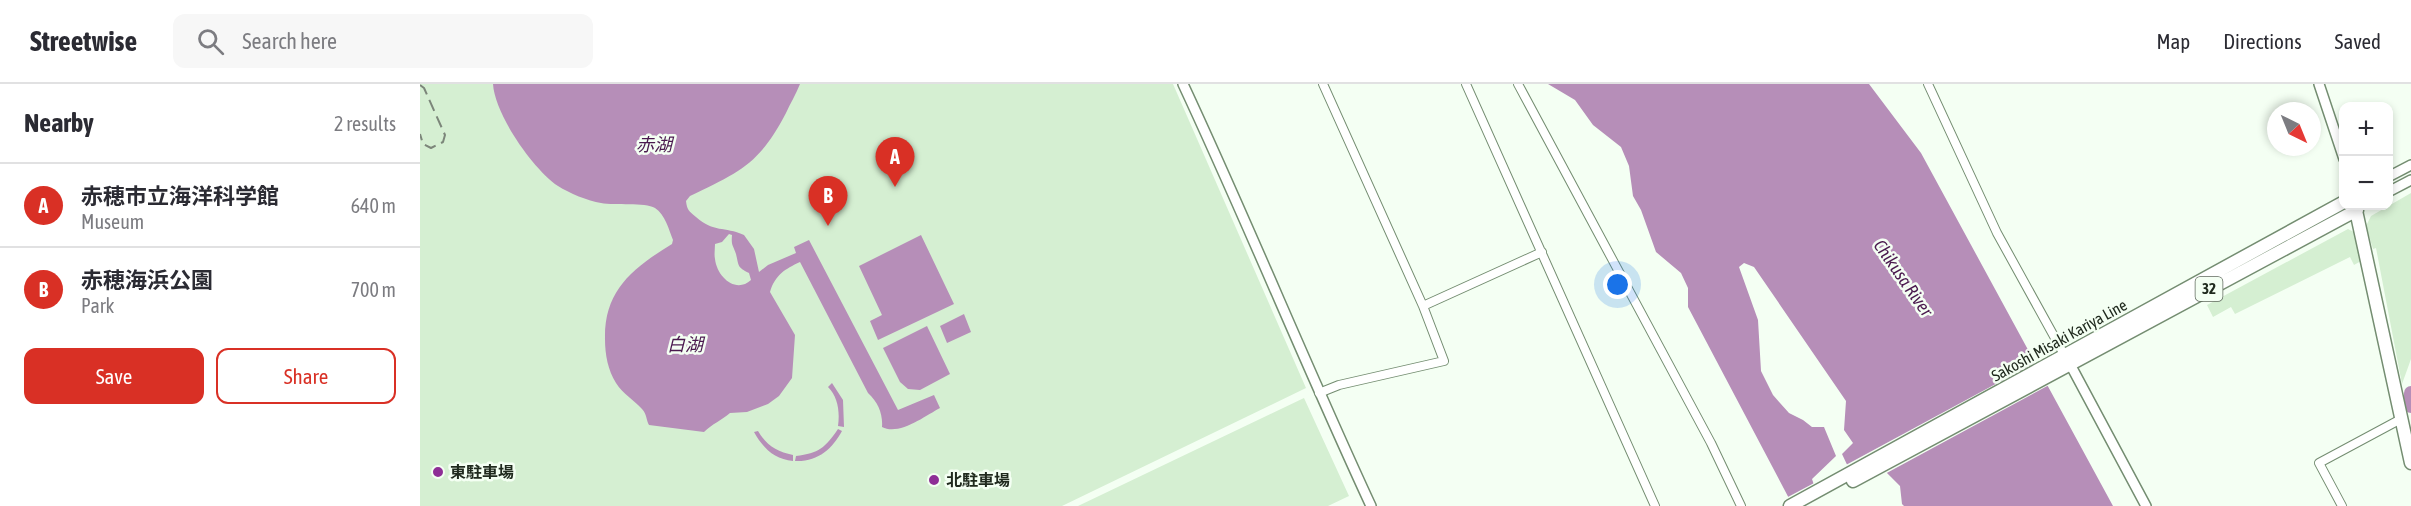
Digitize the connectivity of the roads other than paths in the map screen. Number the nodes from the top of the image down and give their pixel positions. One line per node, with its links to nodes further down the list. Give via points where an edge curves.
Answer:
1 (1182, 84): 18 (street, via 1235,196)
2 (1323, 84): 16 (street)
3 (1466, 84): 15 (street)
4 (1518, 84): 23 (street)
5 (1928, 84): 17 (street, via 1997,233)
6 (2319, 84): 7 (street)
7 (2342, 156)
8 (2411, 165): 9 (street)
9 (2393, 174)
10 (2411, 180): 11 (street)
11 (2393, 189)
12 (2339, 204): 17 (main road, Sakoshi Misaki Kariya Line / 32)
13 (2353, 210): 17 (main road, Sakoshi Misaki Kariya Line / 32)
14 (2360, 210): 19 (main road, Sakoshi Misaki Kariya Line / 32)
15 (1542, 252): 16 (street); 22 (street)
16 (1423, 306): 18 (street, via 1444,362)
17 (2064, 362): 24 (main road, Sakoshi Misaki Kariya Line / 32); 25 (main road, Sakoshi Misaki Kariya Line / 32); 26 (street)
18 (1319, 393): 21 (street)
19 (2401, 419): 20 (main road, Sakoshi Misaki Kariya Line / 32); 27 (street, via 2319,463)
20 (2411, 463)
21 (1371, 506)
22 (1655, 506)
23 (1741, 506)
24 (1790, 506)
25 (1807, 506)
26 (2146, 506)
27 (2342, 506)

